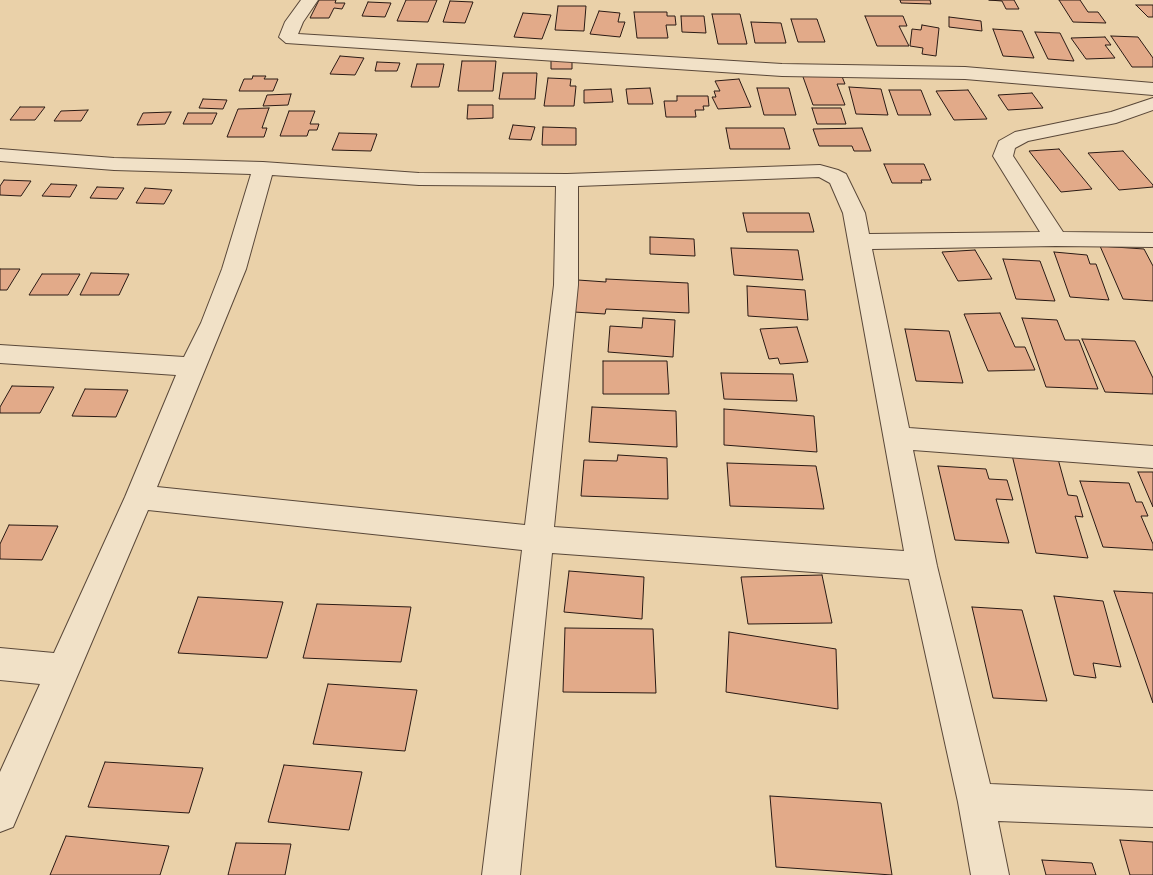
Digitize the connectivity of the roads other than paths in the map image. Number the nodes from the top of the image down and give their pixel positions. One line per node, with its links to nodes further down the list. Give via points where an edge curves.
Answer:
1 (310, 0): 2 (street, via 294,22 288,37 292,40 782,70 966,73)
2 (1153, 90)
3 (1153, 104): 7 (street, via 1116,116 1022,136 1006,145 1003,156)
4 (0, 155): 5 (street, via 114,164)
5 (263, 168): 6 (street, via 419,178); 11 (street, via 234,269)
6 (567, 180): 9 (street, via 820,171 839,179 854,213); 15 (street, via 566,285)
7 (1056, 239): 8 (street); 9 (street)
8 (1153, 240)
9 (859, 242): 12 (street)
10 (0, 354): 11 (street)
11 (192, 368): 14 (street)
12 (898, 438): 13 (street); 16 (street)
13 (1153, 457)
14 (139, 497): 15 (street); 18 (street)
15 (538, 539): 16 (street); 22 (street)
16 (922, 566): 19 (street)
17 (0, 664): 18 (street)
18 (62, 670): 21 (street)
19 (976, 802): 20 (street); 23 (street)
20 (1153, 809)
21 (0, 814)
22 (501, 875)
23 (990, 875)

